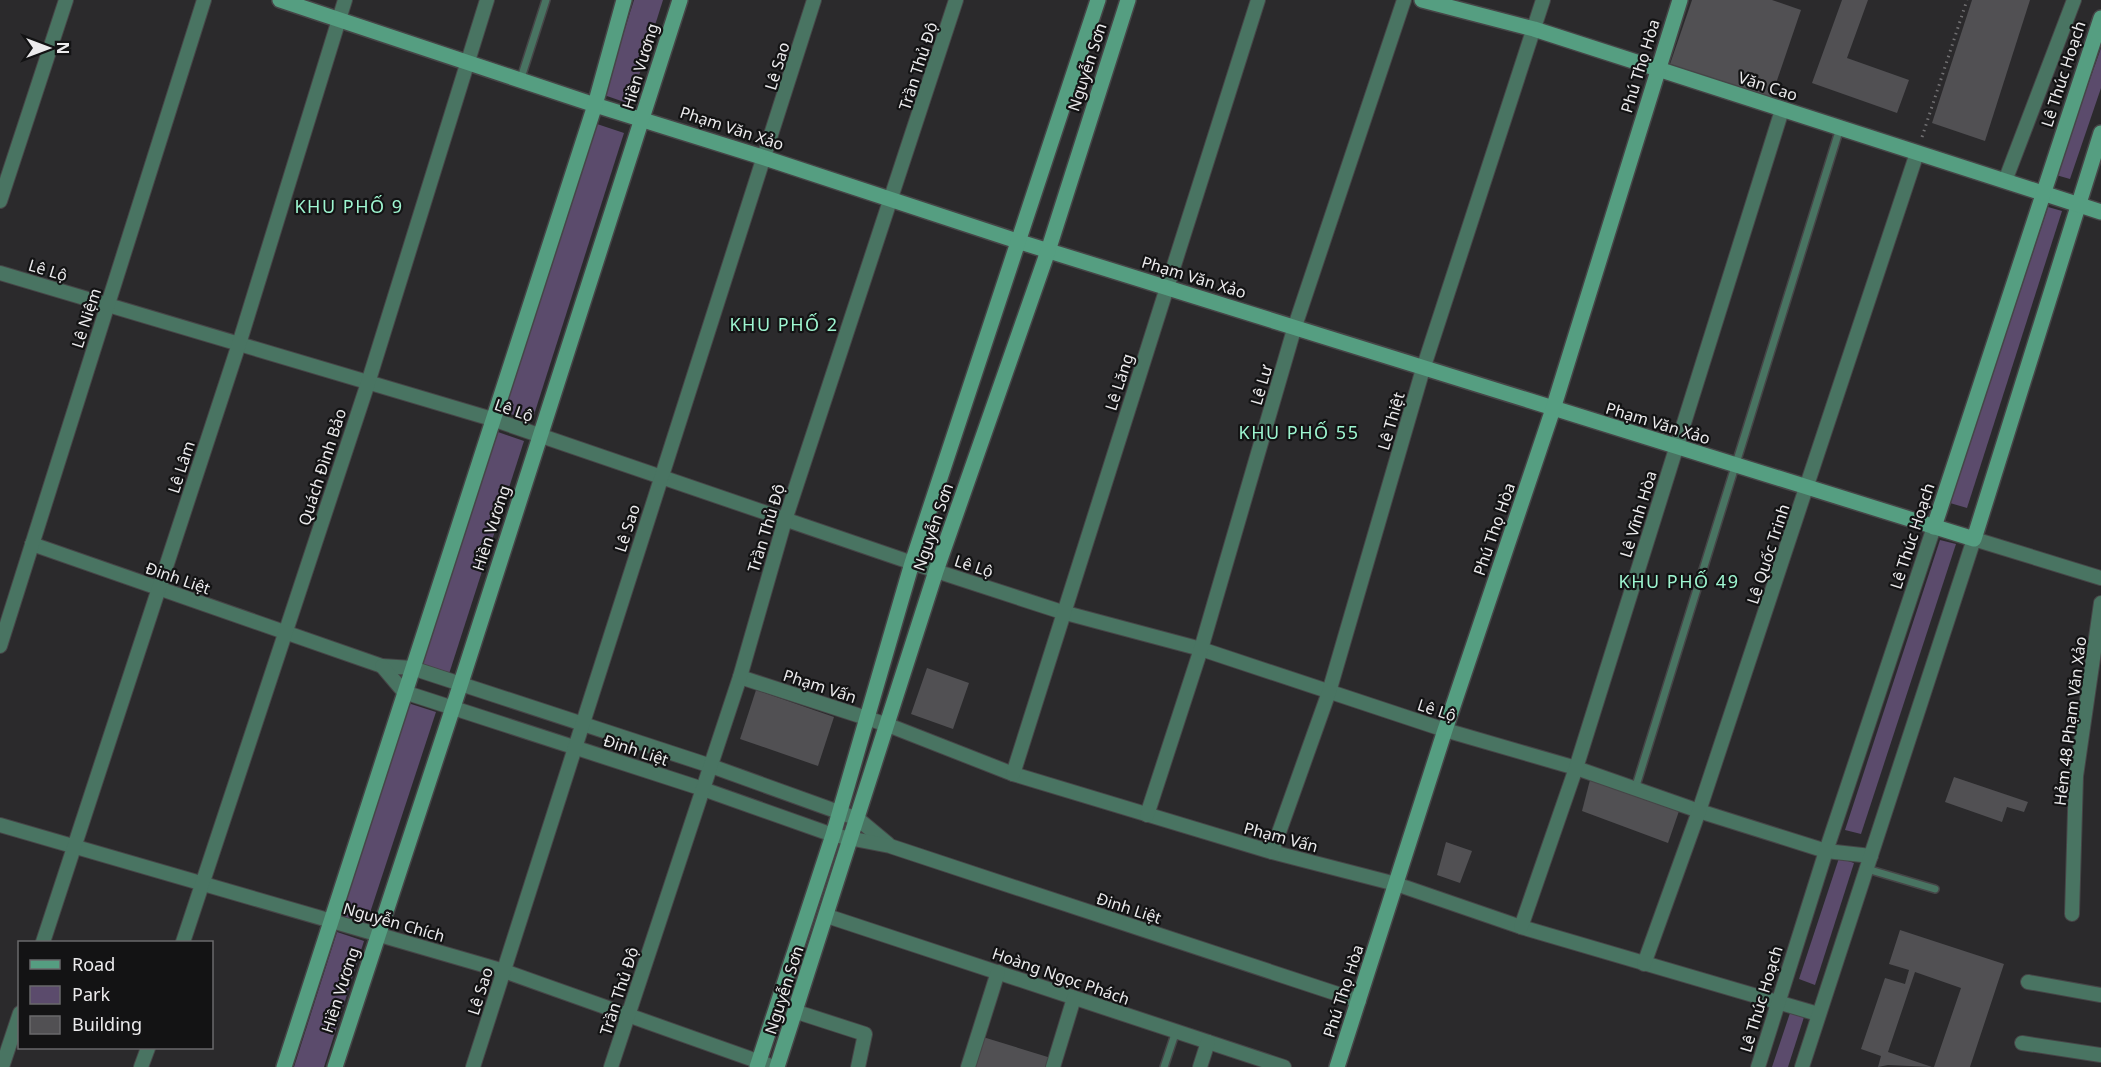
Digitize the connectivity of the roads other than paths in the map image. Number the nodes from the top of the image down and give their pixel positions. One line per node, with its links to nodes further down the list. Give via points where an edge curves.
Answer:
1 (66, 0): 35 (street)
2 (204, 0): 42 (street, Lê Niệm)
3 (280, 0): 20 (street, Phạm Văn Xảo)
4 (345, 0): 20 (street, Lê Lâm)
5 (487, 0): 22 (street, Quách Đình Bảo)
6 (546, 0): 24 (lane)
7 (624, 0): 25 (street, Hiền Vương)
8 (680, 0): 27 (street, Hiền Vương)
9 (814, 0): 31 (street, Lê Sao)
10 (956, 0): 34 (street, Trần Thủ Độ)
11 (1098, 0): 38 (street, Nguyễn Sơn)
12 (1128, 0): 39 (street, Nguyễn Sơn)
13 (1258, 0): 41 (street, Lê Lăng)
14 (1404, 0): 43 (street, Lê Lư)
15 (1422, 0): 21 (street, Văn Cao)
16 (1543, 0): 21 (street, Lê Thiệt)
17 (1680, 0): 23 (street, Phú Thọ Hòa)
18 (2074, 0): 32 (street)
19 (2101, 18): 33 (street, Lê Thúc Hoạch)
20 (339, 20): 22 (street, Phạm Văn Xảo); 44 (street, Lê Lâm)
21 (1534, 29): 23 (street, Văn Cao); 45 (street, Lê Thiệt)
22 (468, 63): 24 (street, Phạm Văn Xảo); 46 (street, Quách Đình Bảo)
23 (1658, 69): 26 (street, Văn Cao); 47 (street, Phú Thọ Hòa)
24 (520, 81): 25 (street, Phạm Văn Xảo)
25 (594, 105): 27 (street, Phạm Văn Xảo); 48 (street, Hiền Vương)
26 (1782, 110): 28 (street, Văn Cao); 50 (street, Lê Vĩnh Hòa)
27 (643, 119): 31 (street, Phạm Văn Xảo); 49 (street, Hiền Vương)
28 (1840, 128): 30 (street, Văn Cao); 51 (lane)
29 (2101, 133): 36 (street)
30 (1917, 153): 32 (street, Văn Cao); 53 (street, Lê Quốc Trinh)
31 (765, 158): 34 (street, Phạm Văn Xảo); 52 (street, Lê Sao)
32 (2005, 181): 33 (street, Văn Cao)
33 (2043, 193): 36 (street, Văn Cao); 55 (street, Lê Thúc Hoạch)
34 (892, 200): 38 (street, Phạm Văn Xảo); 54 (street, Trần Thủ Độ)
35 (0, 201)
36 (2078, 204): 37 (street, Văn Cao); 56 (street)
37 (2101, 212)
38 (1017, 241): 39 (street, Phạm Văn Xảo); 58 (street, Nguyễn Sơn)
39 (1048, 250): 41 (street, Phạm Văn Xảo); 59 (street, Nguyễn Sơn)
40 (0, 273): 42 (street, Lê Lộ)
41 (1167, 288): 43 (street, Phạm Văn Xảo); 63 (street, Lê Lăng)
42 (107, 305): 44 (street, Lê Lộ); 57 (street, Lê Niệm)
43 (1295, 326): 45 (street, Phạm Văn Xảo); 66 (street, Lê Lư)
44 (239, 344): 46 (street, Lê Lộ); 61 (street, Lê Lâm)
45 (1423, 369): 47 (street, Phạm Văn Xảo); 72 (street, Lê Thiệt)
46 (368, 383): 48 (street, Lê Lộ); 64 (street, Quách Đình Bảo)
47 (1553, 409): 50 (street, Phạm Văn Xảo); 77 (street, Phú Thọ Hòa)
48 (492, 420): 49 (street, Lê Lộ); 68 (street, Hiền Vương)
49 (539, 437): 52 (street, Lê Lộ); 70 (street, Hiền Vương)
50 (1677, 447): 51 (street, Phạm Văn Xảo); 80 (street, Lê Vĩnh Hòa)
51 (1733, 465): 53 (street, Phạm Văn Xảo); 83 (lane)
52 (661, 477): 54 (street, Lê Lộ); 75 (street, Lê Sao)
53 (1808, 488): 55 (street, Phạm Văn Xảo); 84 (street, Lê Quốc Trinh)
54 (785, 520): 58 (street, Lê Lộ); 69 (street, Trần Thủ Độ)
55 (1934, 527): 56 (street, Phạm Văn Xảo); 93 (street, Lê Thúc Hoạch)
56 (1974, 539): 60 (street, Phạm Văn Xảo); 95 (street)
57 (32, 544): 61 (street, Đinh Liệt); 65 (street, Lê Niệm)
58 (912, 563): 59 (street, Lê Lộ); 74 (street, Nguyễn Sơn)
59 (936, 571): 63 (street, Lê Lộ); 76 (street, Nguyễn Sơn)
60 (2101, 578)
61 (159, 589): 64 (street, Đinh Liệt); 91 (street, Lê Lâm)
62 (2101, 603): 100 (street, Hẻm 48 Phạm Văn Xảo, via 2076,776)
63 (1062, 612): 66 (street, Lê Lộ); 81 (street, Lê Lăng)
64 (286, 632): 67 (street, Đinh Liệt); 97 (street, Quách Đình Bảo)
65 (0, 646)
66 (1202, 649): 72 (street, Lê Lộ); 86 (street, Lê Lư)
67 (382, 666): 68 (street, Đinh Liệt); 71 (street)
68 (412, 668): 70 (street, Đinh Liệt); 71 (street, Hiền Vương)
69 (740, 676): 74 (street, Phạm Vấn); 79 (street, Trần Thủ Độ)
70 (460, 686): 73 (street, Hiền Vương); 75 (street, Đinh Liệt)
71 (404, 692): 73 (street, Đinh Liệt); 102 (street, Hiền Vương)
72 (1329, 692): 77 (street, Lê Lộ); 94 (street, Lê Thiệt)
73 (452, 708): 78 (street, Đinh Liệt); 104 (street, Hiền Vương)
74 (867, 719): 76 (street, Phạm Vấn); 85 (street, Nguyễn Sơn)
75 (582, 724): 78 (street, Lê Sao); 79 (street, Đinh Liệt)
76 (888, 725): 81 (street, Phạm Vấn); 87 (street, Nguyễn Sơn)
77 (1445, 730): 80 (street, Lê Lộ); 98 (street, Phú Thọ Hòa)
78 (576, 749): 82 (street, Đinh Liệt); 108 (street, Lê Sao)
79 (711, 766): 82 (street, Trần Thủ Độ); 85 (street, Đinh Liệt)
80 (1576, 768): 83 (street, Lê Lộ); 103 (street, Lê Vĩnh Hòa)
81 (1013, 774): 86 (street, Phạm Vấn)
82 (703, 789): 89 (street, Đinh Liệt); 117 (street, Trần Thủ Độ)
83 (1635, 789): 84 (street, Lê Lộ)
84 (1700, 811): 93 (street, Lê Lộ); 107 (street, Lê Quốc Trinh)
85 (840, 813): 87 (street, Đinh Liệt); 89 (street, Nguyễn Sơn)
86 (1147, 815): 94 (street, Phạm Vấn)
87 (858, 819): 90 (street, Nguyễn Sơn); 92 (street, Đinh Liệt)
88 (0, 825): 91 (street, Nguyễn Chích)
89 (833, 835): 90 (street, Đinh Liệt); 124 (street, Nguyễn Sơn)
90 (852, 840): 92 (street, Đinh Liệt); 101 (street, Nguyễn Sơn)
91 (75, 846): 97 (street, Nguyễn Chích); 105 (street, Lê Lâm)
92 (890, 846): 113 (street, Đinh Liệt)
93 (1826, 851): 95 (street, Lê Lộ); 114 (street, Lê Thúc Hoạch)
94 (1272, 852): 98 (street, Phạm Vấn)
95 (1872, 856): 96 (street)
96 (1867, 869): 99 (lane); 116 (street)
97 (203, 883): 102 (street, Nguyễn Chích); 106 (street, Quách Đình Bảo)
98 (1395, 884): 103 (street, Phạm Vấn); 113 (street, Phú Thọ Hòa)
99 (1935, 889)
100 (2072, 914)
101 (827, 916): 109 (street, Hoàng Ngọc Phách); 115 (street, Nguyễn Sơn)
102 (330, 921): 104 (street, Nguyễn Chích); 127 (street, Hiền Vương)
103 (1521, 927): 107 (street, Phạm Vấn)
104 (377, 934): 108 (street, Nguyễn Chích); 128 (street, Hiền Vương)
105 (43, 941)
106 (183, 941)
107 (1644, 964): 114 (street, Phạm Vấn)
108 (504, 971): 117 (street, Nguyễn Chích); 129 (street, Lê Sao)
109 (998, 972): 112 (street, Hoàng Ngọc Phách); 133 (street)
110 (2028, 982): 111 (street)
111 (2101, 995)
112 (1074, 998): 119 (street, Hoàng Ngọc Phách); 134 (street)
113 (1359, 1001): 138 (street, Phú Thọ Hòa)
114 (1779, 1002): 116 (street, Phạm Vấn); 139 (street, Lê Thúc Hoạch)
115 (797, 1011): 131 (street, Nguyễn Sơn); 132 (street, via 865,1034)
116 (1818, 1014): 140 (street)
117 (628, 1016): 124 (street, Nguyễn Chích); 130 (street, Trần Thủ Độ)
118 (18, 1019): 125 (street)
119 (1176, 1032): 120 (street, Hoàng Ngọc Phách); 135 (lane)
120 (1208, 1042): 136 (street); 137 (street, Hoàng Ngọc Phách)
121 (2022, 1043): 123 (street)
122 (147, 1049): 126 (street)
123 (2101, 1055)
124 (758, 1065): 131 (street, Nguyễn Chích)
125 (2, 1067)
126 (141, 1067)
127 (284, 1067)
128 (335, 1067)
129 (473, 1067)
130 (611, 1067)
131 (776, 1067)
132 (858, 1067)
133 (968, 1067)
134 (1053, 1067)
135 (1164, 1067)
136 (1200, 1067)
137 (1284, 1067)
138 (1337, 1067)
139 (1758, 1067)
140 (1802, 1067)

